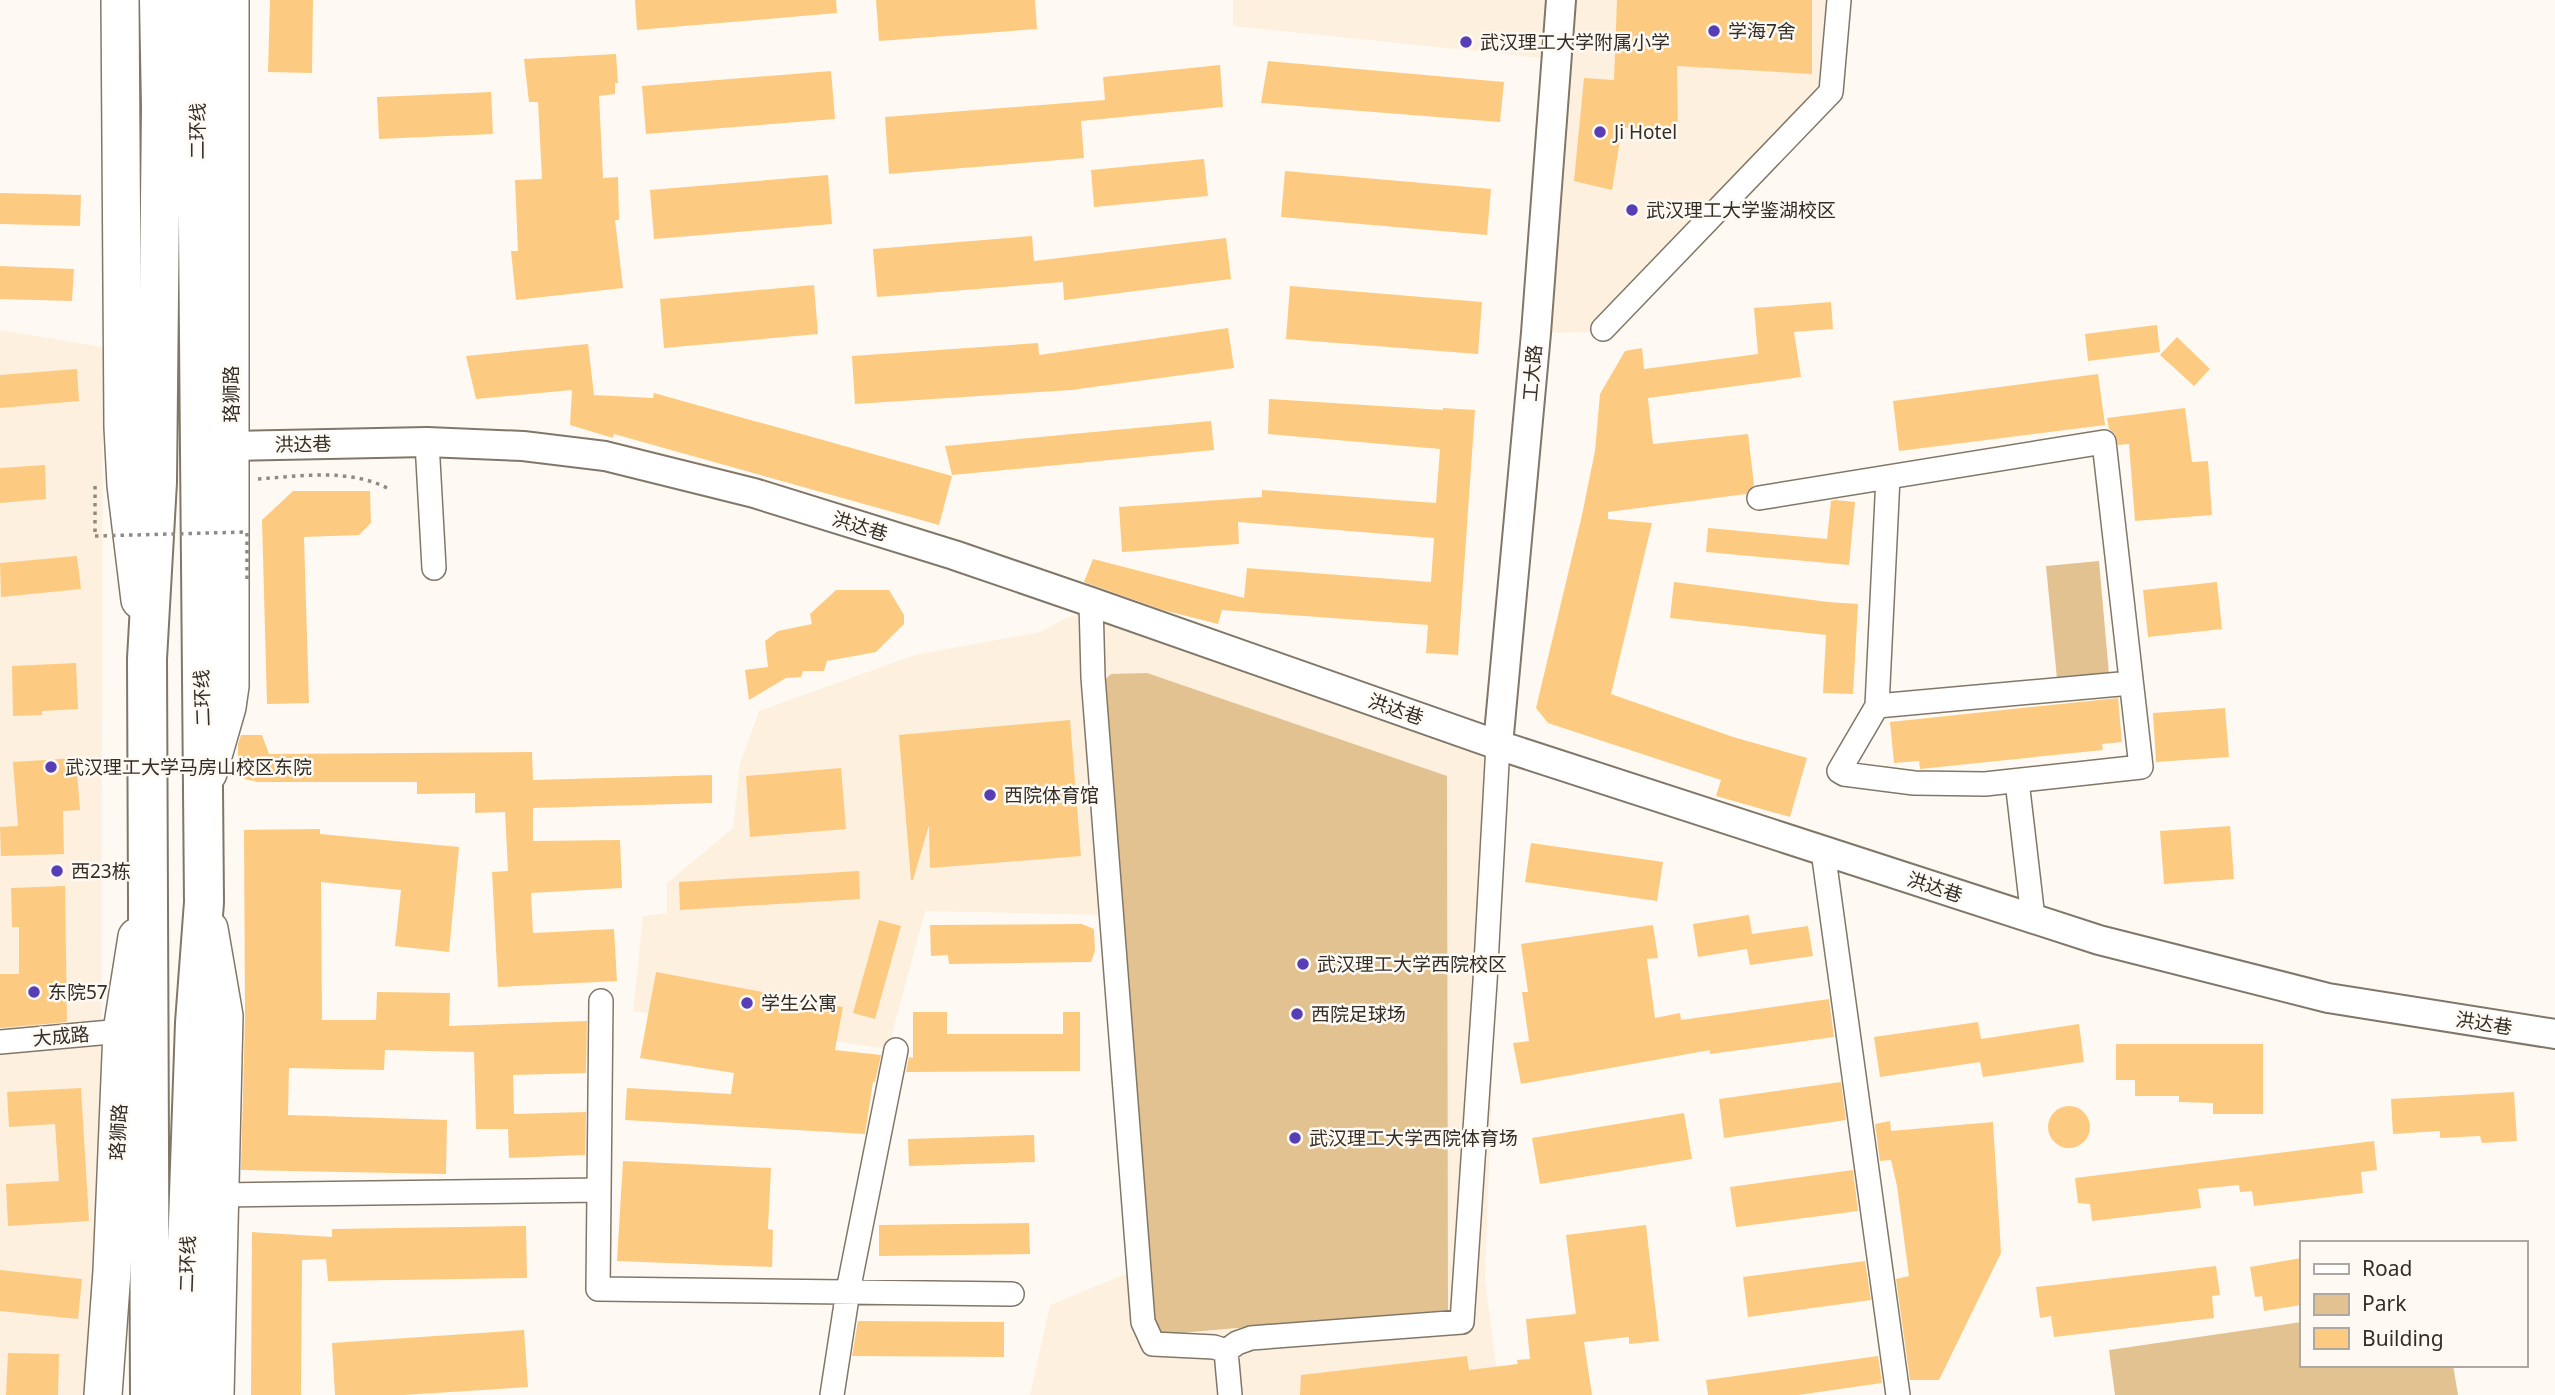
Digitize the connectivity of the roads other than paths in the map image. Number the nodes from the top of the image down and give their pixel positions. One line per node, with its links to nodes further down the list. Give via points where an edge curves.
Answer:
1 (120, 0): 14 (main road, via 123,427)
2 (159, 0): 14 (highway, 二环线, via 157,482)
3 (196, 0): 19 (highway, 二环线)
4 (230, 0): 9 (main road, 珞狮路)
5 (1561, 0): 17 (street, 工大路)
6 (1839, 0): 7 (street, via 1831,92)
7 (1603, 329)
8 (427, 442): 9 (street, 洪达巷); 12 (street); 13 (street, 洪达巷, via 523,446 605,456 754,493)
9 (231, 446): 19 (main road, 珞狮路, via 230,686)
10 (1888, 477): 11 (street); 15 (street, via 2104,442); 16 (street)
11 (1759, 498)
12 (434, 568)
13 (1091, 602): 17 (street, 洪达巷); 34 (street, via 1143,1322 1153,1344)
14 (147, 659): 21 (highway, 二环线)
15 (2131, 683): 16 (street); 18 (street, via 2141,767)
16 (1877, 706): 18 (street, via 1839,771 1844,774 1914,783)
17 (1498, 745): 20 (street, 洪达巷); 34 (street, via 1462,1322 1251,1338)
18 (2017, 781): 23 (street)
19 (204, 784): 22 (highway, 二环线)
20 (1823, 851): 23 (street, 洪达巷); 42 (street)
21 (147, 870): 25 (main road, 珞狮路); 30 (highway, 二环线)
22 (204, 902): 31 (main road, via 224,1016); 38 (highway, 二环线, via 195,1023)
23 (2032, 918): 26 (street, 洪达巷, via 2099,940 2328,998)
24 (601, 1001): 29 (street)
25 (122, 1031): 27 (street, 大成路); 35 (main road, 珞狮路)
26 (2555, 1034)
27 (0, 1042)
28 (896, 1050): 32 (street)
29 (599, 1190): 31 (street); 32 (street, via 598,1289)
30 (149, 1194): 36 (highway, via 134,1318); 37 (highway, 二环线)
31 (221, 1195): 39 (main road)
32 (848, 1292): 33 (street); 40 (street)
33 (1012, 1294)
34 (1226, 1351): 41 (street)
35 (103, 1395)
36 (132, 1395)
37 (150, 1395)
38 (182, 1395)
39 (215, 1395)
40 (832, 1395)
41 (1230, 1395)
42 (1898, 1395)

